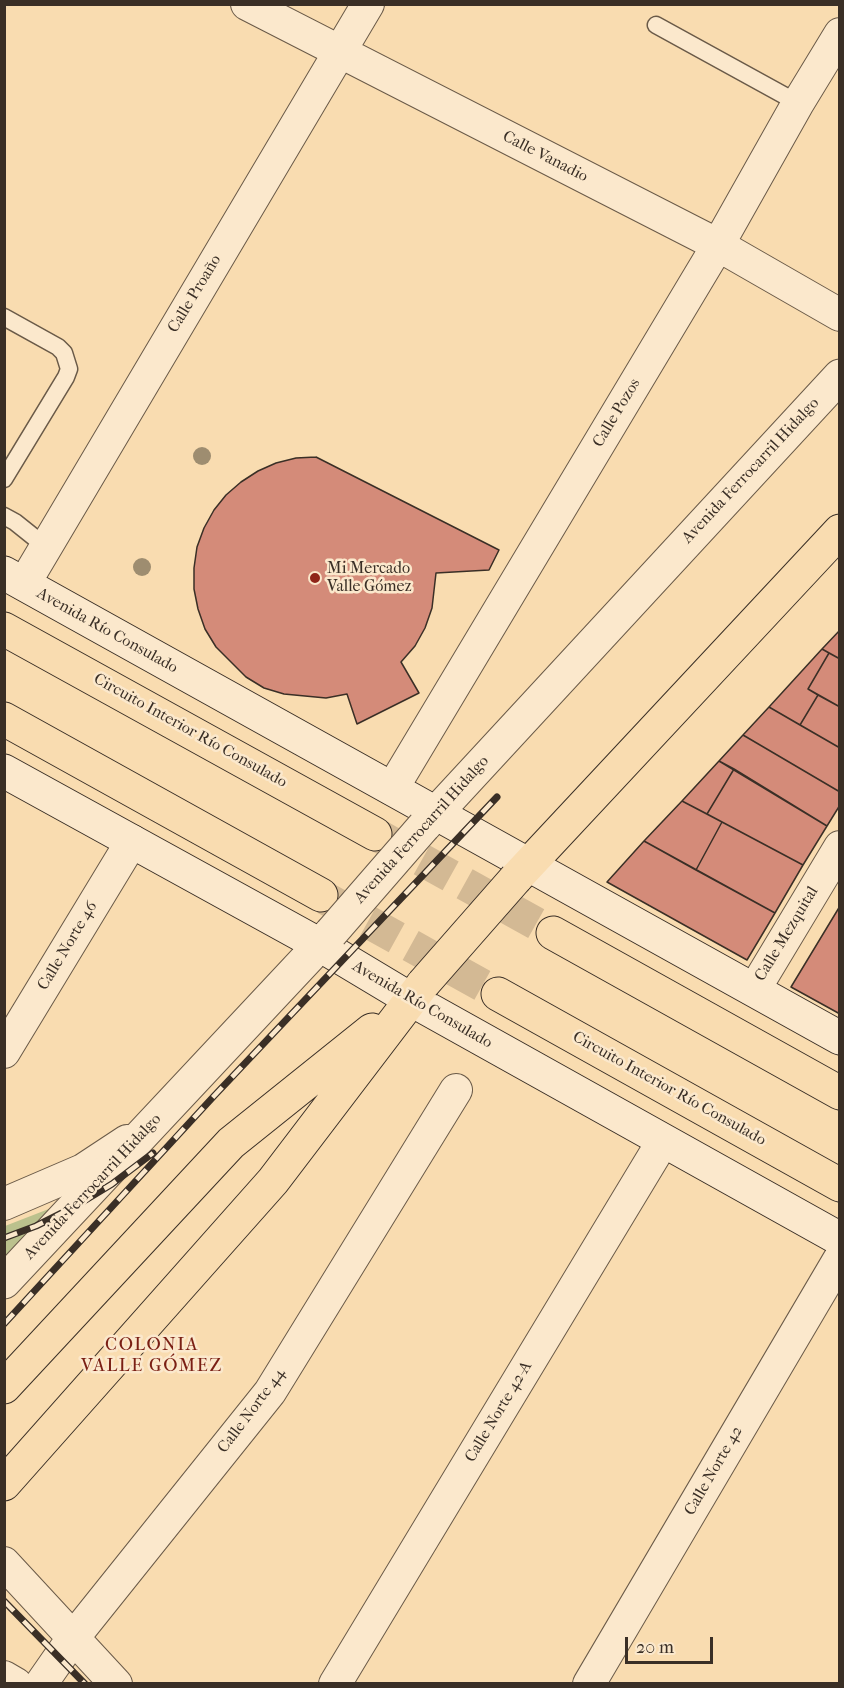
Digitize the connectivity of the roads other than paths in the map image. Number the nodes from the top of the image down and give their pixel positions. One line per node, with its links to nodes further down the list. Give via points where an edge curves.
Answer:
1 (247, 4): 5 (street, Calle Vanadio)
2 (368, 4): 5 (street, Calle Proaño)
3 (656, 26): 6 (lane)
4 (840, 34): 6 (street, Calle Pozos)
5 (339, 52): 7 (street, Calle Vanadio); 14 (street, Calle Proaño)
6 (798, 103): 7 (street, Calle Pozos)
7 (718, 245): 8 (street, Calle Vanadio); 19 (street, Calle Pozos)
8 (840, 315)
9 (4, 317): 11 (lane, via 58,347 69,369)
10 (840, 376): 20 (main road, Avenida Ferrocarril Hidalgo)
11 (4, 478)
12 (4, 516): 14 (lane)
13 (840, 531): 24 (main road)
14 (45, 546): 15 (street, Calle Proaño)
15 (14, 579): 19 (main road, Avenida Río Consulado)
16 (4, 629): 21 (main road, Circuito Interior Río Consulado)
17 (4, 719): 25 (main road)
18 (4, 771): 22 (main road, Avenida Río Consulado)
19 (392, 789): 20 (main road, Avenida Río Consulado)
20 (430, 820): 24 (main road, Avenida Río Consulado); 27 (main road, Avenida Ferrocarril Hidalgo, bridge)
21 (375, 834)
22 (132, 841): 27 (main road, Avenida Río Consulado); 32 (street, Calle Norte 46)
23 (840, 846): 28 (street, Calle Mezquital)
24 (522, 871): 28 (main road, Avenida Río Consulado); 29 (main road, bridge)
25 (321, 895)
26 (553, 933): 34 (main road)
27 (325, 939): 29 (main road, Avenida Río Consulado); 35 (main road, Avenida Ferrocarril Hidalgo)
28 (754, 990): 31 (main road, Avenida Río Consulado)
29 (416, 992): 36 (main road, Avenida Río Consulado); 42 (main road, via 231,1143); 43 (main road, via 273,1181)
30 (498, 994): 37 (main road, Circuito Interior Río Consulado)
31 (840, 1038)
32 (4, 1052)
33 (456, 1090): 45 (street, Calle Norte 44, via 270,1392)
34 (840, 1093)
35 (152, 1123): 38 (street, via 83,1170); 41 (main road, Avenida Ferrocarril Hidalgo)
36 (663, 1141): 39 (main road, Avenida Río Consulado); 50 (street, Calle Norte 42-A)
37 (840, 1185)
38 (4, 1204)
39 (840, 1239)
40 (840, 1257): 51 (street, Calle Norte 42)
41 (4, 1282)
42 (4, 1387)
43 (4, 1484)
44 (4, 1563): 45 (street)
45 (73, 1638): 48 (street, Calle Norte 44); 49 (street)
46 (4, 1677): 47 (street)
47 (16, 1683)
48 (41, 1683)
49 (116, 1683)
50 (335, 1683)
51 (589, 1683)

